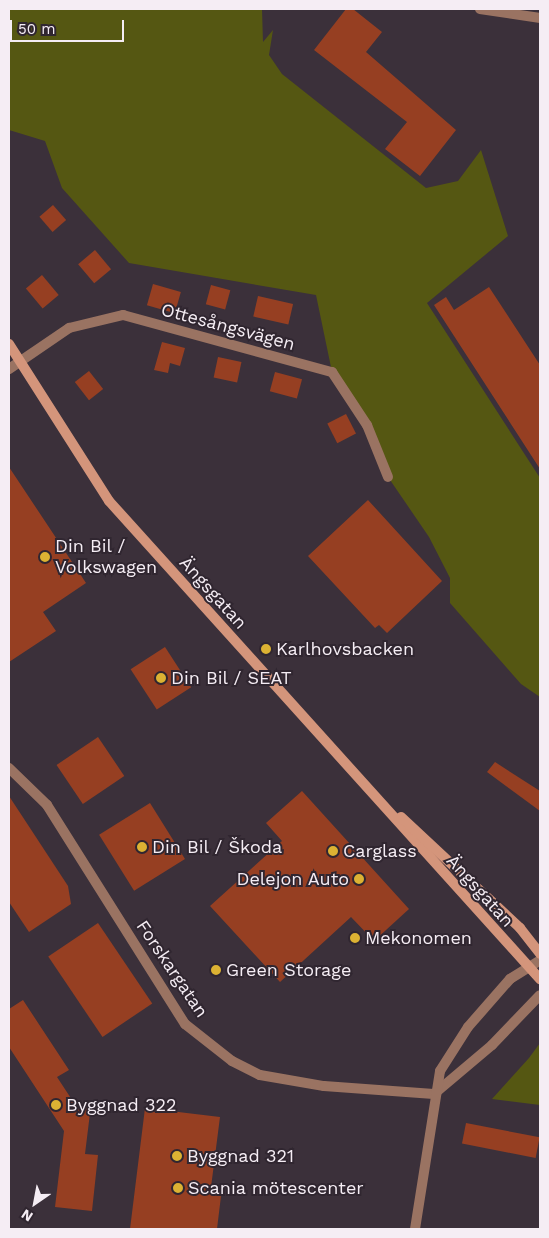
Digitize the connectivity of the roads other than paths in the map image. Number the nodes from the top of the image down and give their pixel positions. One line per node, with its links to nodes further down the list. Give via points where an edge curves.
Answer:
1 (480, 9): 2 (street)
2 (540, 18)
3 (9, 344): 4 (main road, Ängsgatan)
4 (20, 362): 5 (street, Ottesångsvägen); 6 (street, Ottesångsvägen, via 69,328 123,315 332,372 366,425); 8 (main road, Ängsgatan, via 109,501)
5 (9, 369)
6 (388, 477)
7 (9, 768): 14 (street, Forskargatan, via 47,805 185,1024 232,1061 260,1074 290,1080)
8 (358, 778): 9 (main road, Ängsgatan, via 520,928); 11 (main road, Ängsgatan)
9 (540, 954)
10 (540, 960): 11 (street)
11 (525, 967): 12 (main road, Ängsgatan); 14 (street, via 468,1027 440,1071)
12 (540, 980)
13 (540, 995): 14 (street, via 492,1045)
14 (434, 1094): 15 (street)
15 (415, 1229)

